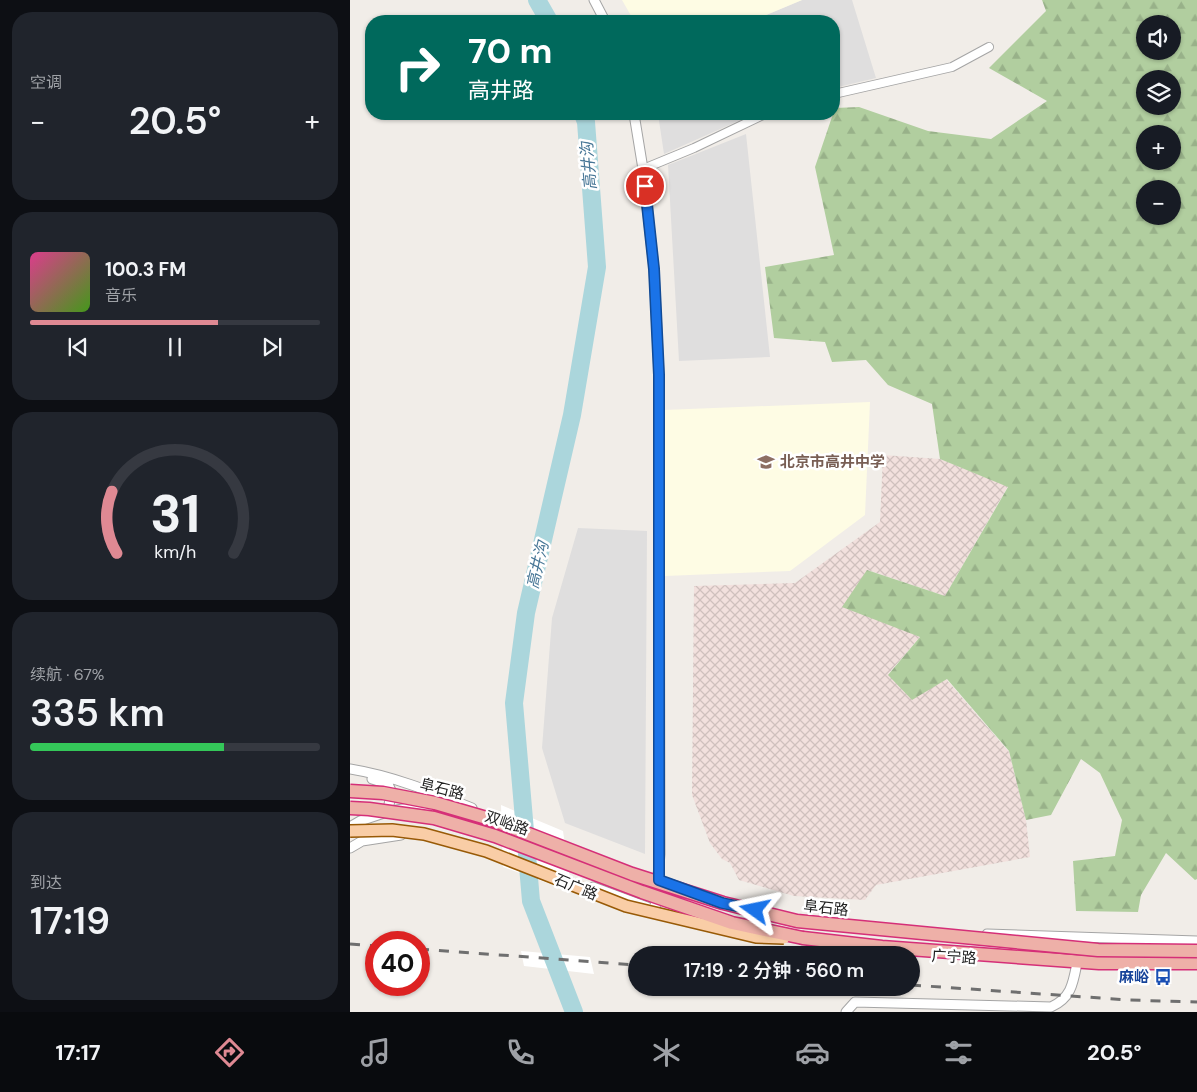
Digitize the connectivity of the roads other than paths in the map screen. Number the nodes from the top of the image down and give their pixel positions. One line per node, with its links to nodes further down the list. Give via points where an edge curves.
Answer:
1 (594, 0): 2 (street)
2 (602, 15)
3 (989, 47): 4 (street, via 952,67)
4 (840, 93)
5 (635, 120): 7 (street)
6 (752, 120): 7 (street)
7 (643, 169): 17 (street, via 654,269 659,375)
8 (350, 769): 13 (street, via 413,784)
9 (350, 774): 12 (street, via 388,784 392,793)
10 (350, 791): 21 (highway, 阜石路, bridge, via 435,802 490,819 632,874 723,903 797,921 1098,950)
11 (350, 808): 19 (highway, 阜石路, bridge, via 434,818 469,828 732,923)
12 (387, 812): 13 (street, 双峪路, via 445,806); 14 (street, 双峪路)
13 (490, 816): 17 (street, 双峪路, bridge)
14 (350, 827)
15 (350, 831): 19 (main road, 石广路, bridge, via 392,830 424,834 486,851 626,906 756,937)
16 (350, 848): 18 (street, 双峪路, via 362,841 390,836 415,834 448,838 484,847)
17 (659, 880): 18 (street); 20 (street, 广宁路, via 722,903 806,920 920,931)
18 (655, 909): 22 (street, 广宁路, via 810,944 904,954)
19 (803, 938): 23 (highway, 阜石路, via 1099,963)
20 (1197, 941)
21 (1197, 952)
22 (1077, 963): 24 (street, 广宁路); 25 (street, via 1074,982 1067,995 1051,1007 855,1002)
23 (1197, 963)
24 (1197, 969)
25 (846, 1012)

